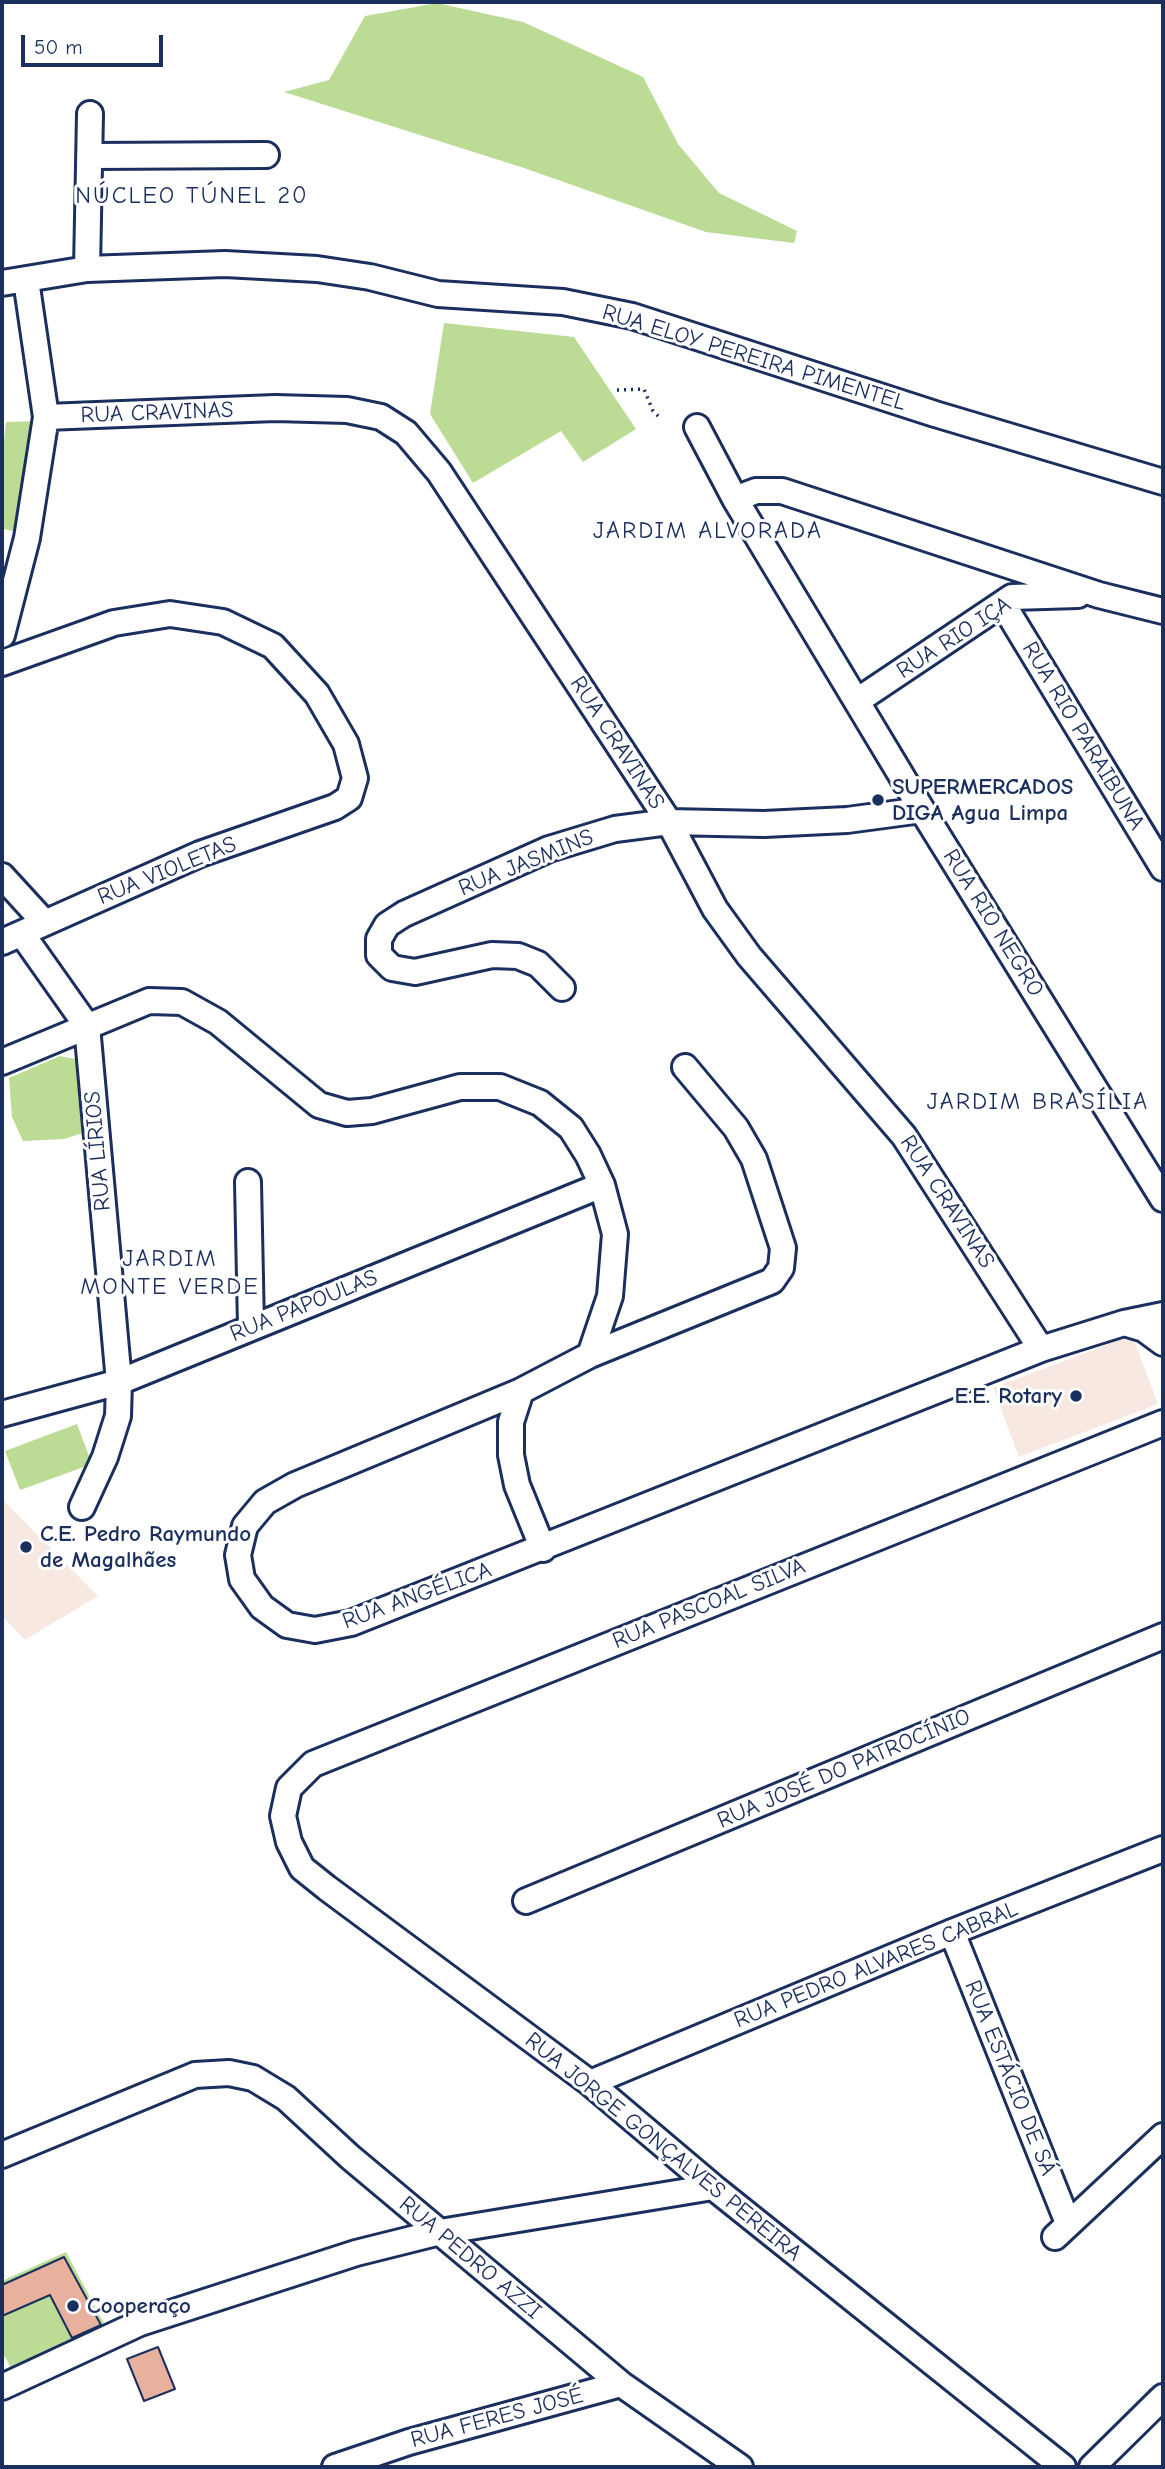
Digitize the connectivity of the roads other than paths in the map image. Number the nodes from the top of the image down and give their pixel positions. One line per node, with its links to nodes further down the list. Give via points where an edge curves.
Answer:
1 (90, 114): 3 (street)
2 (266, 155): 3 (street)
3 (91, 156): 4 (street)
4 (87, 269): 5 (street, RUA ELOY PEREIRA PIMENTEL); 8 (street, RUA ELOY PEREIRA PIMENTEL, via 225,264 317,269 438,294 563,302 632,316)
5 (14, 281): 6 (street)
6 (46, 417): 14 (street, via 27,538); 18 (street, RUA CRAVINAS, via 275,408 381,417 398,428 439,472)
7 (696, 427): 9 (street, RUA RIO NEGRO)
8 (1163, 482)
9 (735, 499): 10 (street, via 756,491 782,492); 16 (street, RUA RIO NEGRO)
10 (988, 556): 11 (street); 12 (street, RUA RIO PARAIBUNA, via 1012,577)
11 (1099, 595): 12 (street, RUA RIO IÇA); 13 (street)
12 (1008, 600): 16 (street, RUA RIO IÇA); 19 (street, RUA RIO PARAIBUNA)
13 (1163, 611)
14 (2, 635)
15 (2, 663): 21 (street, RUA VIOLETAS, via 114,623 170,614 223,622 273,646 317,694 346,744 355,778 349,798 335,807 200,854)
16 (858, 701): 17 (street, RUA RIO NEGRO)
17 (922, 810): 18 (street, RUA JASMINS, via 764,824); 29 (street, RUA RIO NEGRO)
18 (668, 822): 23 (street, RUA JASMINS, via 615,829 549,849 404,914 387,925 380,939 379,955 392,968 415,972 492,955 518,956 538,964); 34 (street, RUA CRAVINAS, via 715,909 904,1136)
19 (1163, 868)
20 (2, 876): 21 (street)
21 (46, 923): 22 (street, RUA VIOLETAS)
22 (12, 938): 24 (street, RUA LÍRIOS)
23 (562, 988)
24 (86, 1026): 25 (street); 28 (street, via 149,1000 182,1003 218,1022 319,1105 347,1113 372,1111 460,1087 500,1087 540,1103 570,1128); 36 (street, RUA LÍRIOS)
25 (2, 1062)
26 (685, 1067): 35 (street, RUA ANGÉLICA, via 736,1128 754,1159 783,1248 781,1268 772,1281)
27 (248, 1182): 32 (street)
28 (602, 1185): 32 (street, RUA PAPOULAS); 35 (street, via 615,1234 610,1296)
29 (1163, 1199)
30 (1163, 1315): 31 (street, RUA ANGÉLICA)
31 (1124, 1324): 33 (street, via 1144,1329); 34 (street, RUA ANGÉLICA)
32 (251, 1327): 36 (street, RUA PAPOULAS)
33 (1163, 1343)
34 (1041, 1349): 41 (street, RUA ANGÉLICA)
35 (590, 1355): 37 (street, RUA ANGÉLICA)
36 (119, 1382): 38 (street, RUA PAPOULAS); 40 (street, RUA LÍRIOS, via 115,1426)
37 (521, 1391): 41 (street, via 511,1422 511,1455 517,1485); 41 (street, RUA ANGÉLICA, via 285,1490 265,1502 244,1526 238,1555 242,1579 262,1607 287,1625 315,1630 351,1623)
38 (2, 1414)
39 (1163, 1423): 43 (street, RUA PASCOAL SILVA, via 313,1764 289,1788)
40 (82, 1507)
41 (543, 1549)
42 (1163, 1636): 45 (street, RUA JOSÉ DO PATROCÍNIO)
43 (283, 1816): 47 (street, RUA JORGE GONÇALVES PEREIRA, via 302,1868)
44 (1163, 1849): 46 (street, RUA PEDRO ALVARES CABRAL)
45 (526, 1901)
46 (952, 1932): 47 (street, RUA PEDRO ALVARES CABRAL); 48 (street, RUA ESTÁCIO DE SÁ, via 1061,2230)
47 (590, 2083): 50 (street, RUA JORGE GONÇALVES PEREIRA)
48 (1163, 2136)
49 (2, 2155): 51 (street, RUA PEDRO AZZI, via 195,2075 229,2073 253,2078 286,2098)
50 (713, 2187): 51 (street); 57 (street, RUA JORGE GONÇALVES PEREIRA)
51 (440, 2232): 52 (street, RUA PEDRO AZZI); 53 (street, via 356,2253 140,2323)
52 (621, 2384): 55 (street, RUA FERES JOSÉ); 56 (street, RUA PEDRO AZZI)
53 (2, 2386)
54 (1163, 2397): 58 (street)
55 (335, 2467)
56 (740, 2467)
57 (1063, 2467)
58 (1092, 2467)

